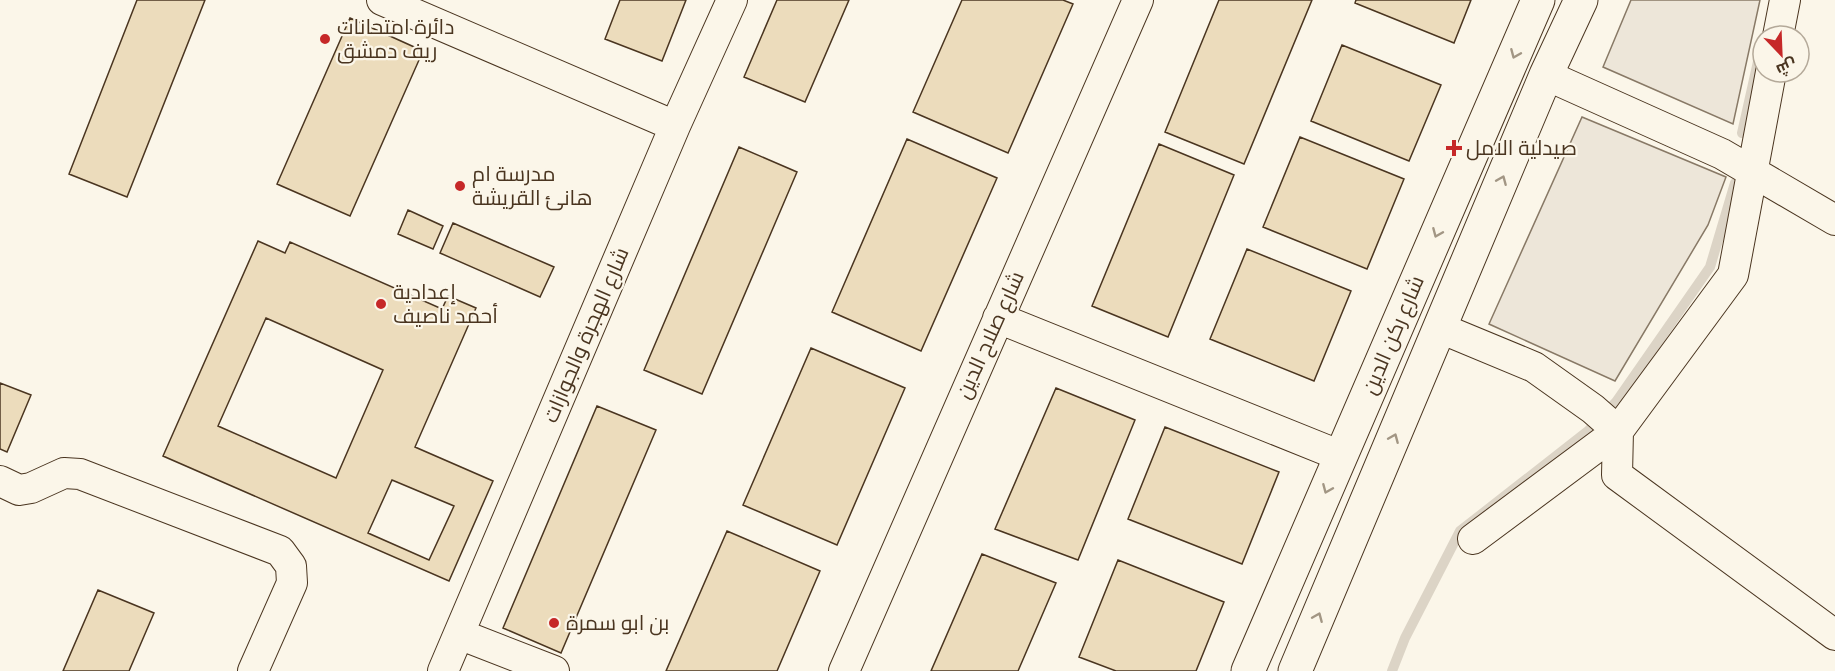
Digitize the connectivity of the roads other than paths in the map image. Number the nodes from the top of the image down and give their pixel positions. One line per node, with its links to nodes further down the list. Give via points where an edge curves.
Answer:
1 (382, 0): 10 (street)
2 (732, 0): 10 (street, شارع الهجرة والجوازات)
3 (1138, 0): 13 (street, شارع صلاح الدين)
4 (1538, 0): 16 (main road, شارع ركن الدين, one-way to 16)
5 (1581, 0): 8 (main road, شارع ركن الدين)
6 (1785, 0): 7 (street)
7 (1780, 24)
8 (1546, 75): 11 (street, via 1722,154); 14 (main road, شارع ركن الدين, one-way to 8)
9 (1769, 84): 11 (street)
10 (675, 126): 19 (street, شارع الهجرة والجوازات)
11 (1753, 173): 12 (street); 15 (street, via 1733,274)
12 (1835, 220)
13 (998, 318): 16 (street); 24 (street, شارع صلاح الدين)
14 (1440, 328): 15 (street, via 1534,367); 26 (main road, شارع ركن الدين, one-way to 14)
15 (1618, 431): 18 (street); 20 (street, via 1617,475)
16 (1341, 456): 25 (main road, شارع ركن الدين, one-way to 25)
17 (0, 481): 21 (street, via 19,489 31,488 64,473 80,474 280,551 291,566 292,583)
18 (1473, 539)
19 (459, 634): 22 (street, شارع الهجرة والجوازات); 23 (street)
20 (1835, 634)
21 (253, 671)
22 (443, 671)
23 (554, 671)
24 (844, 671)
25 (1248, 671)
26 (1295, 671)

